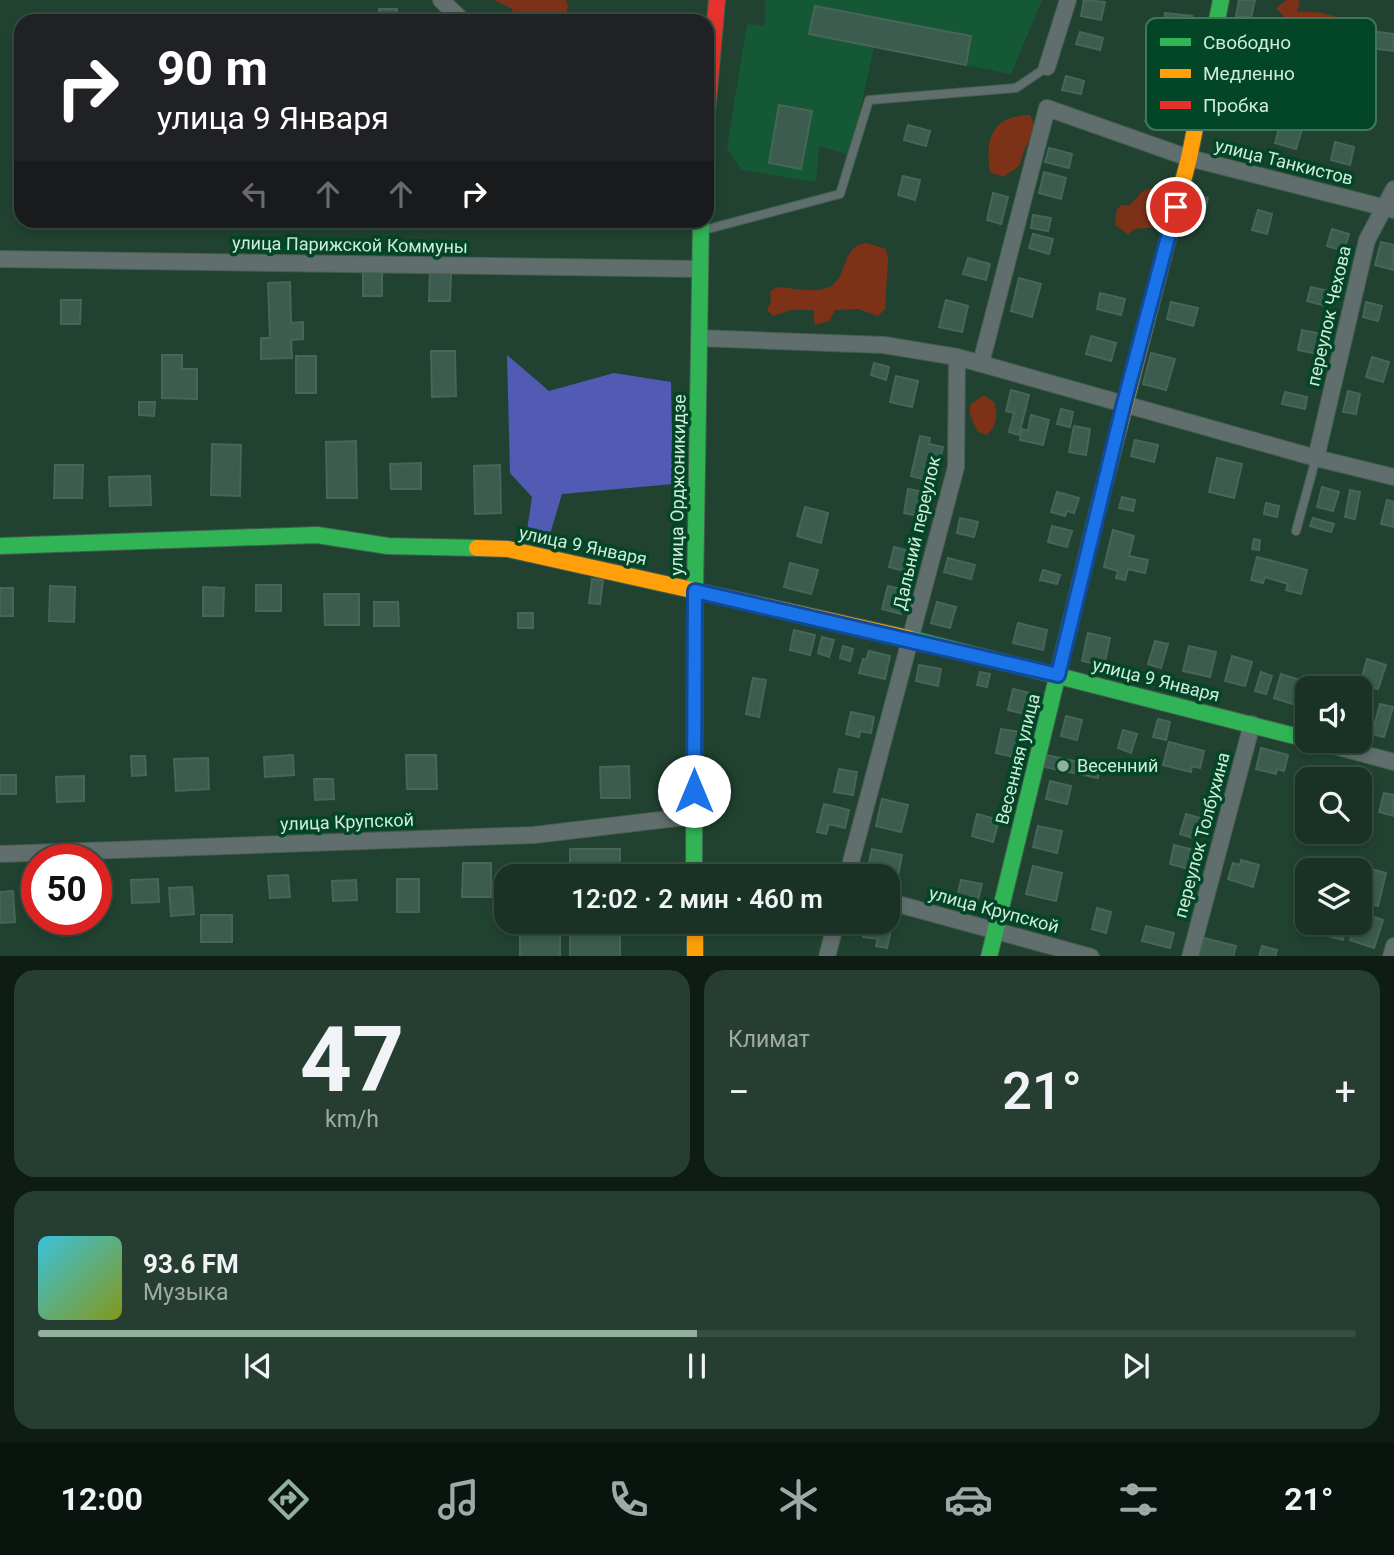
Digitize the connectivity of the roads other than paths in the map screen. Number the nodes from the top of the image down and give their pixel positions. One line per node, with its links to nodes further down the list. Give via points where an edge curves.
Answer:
1 (441, 0): 4 (street)
2 (1069, 0): 6 (street)
3 (1221, 0): 5 (street, Весенняя улица)
4 (456, 14)
5 (1217, 18)
6 (1047, 67): 11 (lane, via 1016,88 869,100 840,194)
7 (1195, 130): 8 (street, Весенняя улица)
8 (1189, 158): 10 (street, улица Танкистов); 17 (street, улица Танкистов, via 1047,108); 18 (street, Весенняя улица)
9 (1394, 189): 10 (street, переулок Чехова)
10 (1388, 209): 19 (street, переулок Чехова, via 1367,240)
11 (714, 222)
12 (701, 228): 14 (street, улица Орджоникидзе)
13 (0, 259): 14 (street, улица Парижской Коммуны)
14 (700, 269): 15 (street, улица Орджоникидзе)
15 (699, 338): 16 (street, via 884,345); 23 (street, улица Орджоникидзе)
16 (957, 357): 17 (street); 24 (street, Дальний переулок, via 956,467)
17 (981, 363): 18 (street)
18 (1124, 403): 19 (street); 25 (street, Весенняя улица)
19 (1316, 458): 20 (street); 21 (lane)
20 (1394, 477)
21 (1296, 531)
22 (0, 546): 23 (street, улица 9 Января, via 317,535 388,546 508,549)
23 (695, 591): 24 (street, улица 9 Января); 30 (street, улица Орджоникидзе)
24 (911, 639): 25 (street, улица 9 Января); 33 (street, Дальний переулок)
25 (1058, 675): 26 (street, улица 9 Января); 35 (street, Весенняя улица)
26 (1252, 724): 27 (street, улица 9 Января); 42 (street, переулок Толбухина)
27 (1295, 736)
28 (1360, 753): 29 (street, улица 9 Января)
29 (1394, 762)
30 (694, 816): 31 (street, улица Крупской, via 534,835); 32 (street, улица Орджоникидзе)
31 (0, 854)
32 (694, 864)
33 (850, 864)
34 (900, 904): 35 (street, улица Крупской)
35 (996, 930): 40 (street, Весенняя улица); 41 (street, улица Крупской)
36 (695, 934): 38 (street)
37 (833, 934): 39 (street)
38 (695, 956)
39 (827, 956)
40 (989, 956)
41 (1087, 956)
42 (1190, 956)

